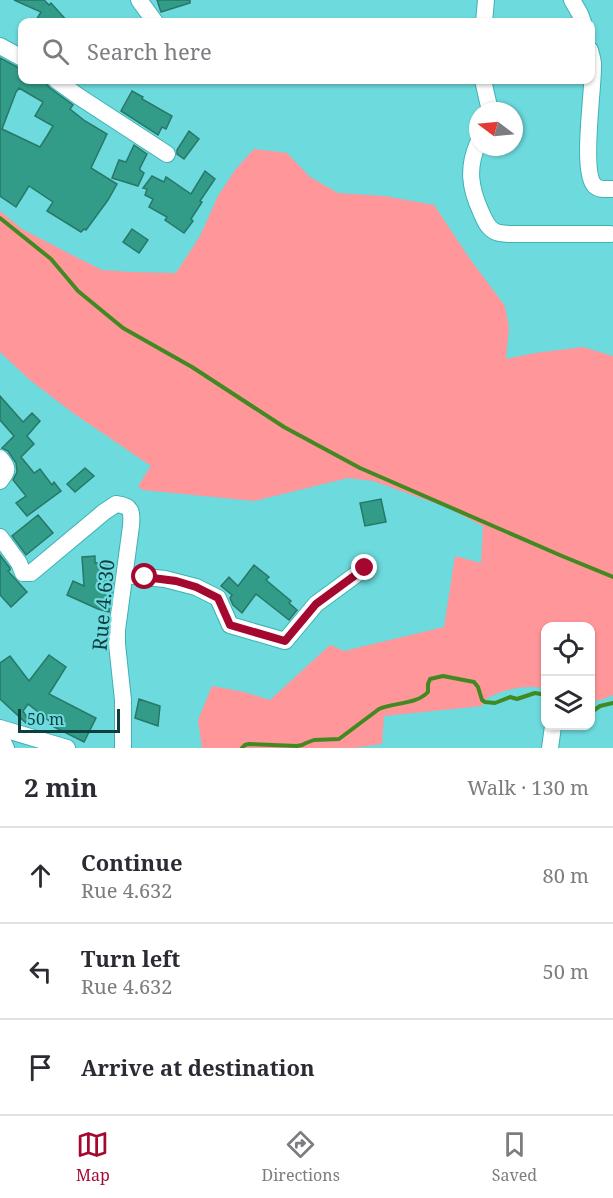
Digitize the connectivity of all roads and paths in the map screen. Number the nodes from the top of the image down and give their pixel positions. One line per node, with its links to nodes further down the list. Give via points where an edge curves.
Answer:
1 (140, 0): 4 (street)
2 (486, 0): 5 (street)
3 (572, 0): 6 (street)
4 (152, 18)
5 (484, 18)
6 (582, 18)
7 (0, 46): 8 (street)
8 (18, 56)
9 (62, 84): 13 (street)
10 (484, 84): 12 (street)
11 (592, 84): 15 (street, via 588,139 591,181 600,189)
12 (487, 102)
13 (167, 154)
14 (474, 156): 16 (street, via 471,186 492,231)
15 (613, 189)
16 (610, 234)
17 (0, 458): 18 (street, via 7,468)
18 (0, 481)
19 (0, 537): 21 (street, Rue 4.630, via 23,573 31,573 104,512 116,504 124,505 132,514)
20 (365, 568): 21 (street, via 316,604 285,641 230,625 218,598 196,587)
21 (125, 575): 27 (street, Rue 4.630, via 117,637)
22 (0, 728): 26 (street)
23 (552, 730): 28 (street)
24 (0, 736): 25 (street)
25 (6, 748)
26 (67, 748)
27 (123, 748)
28 (550, 748)

